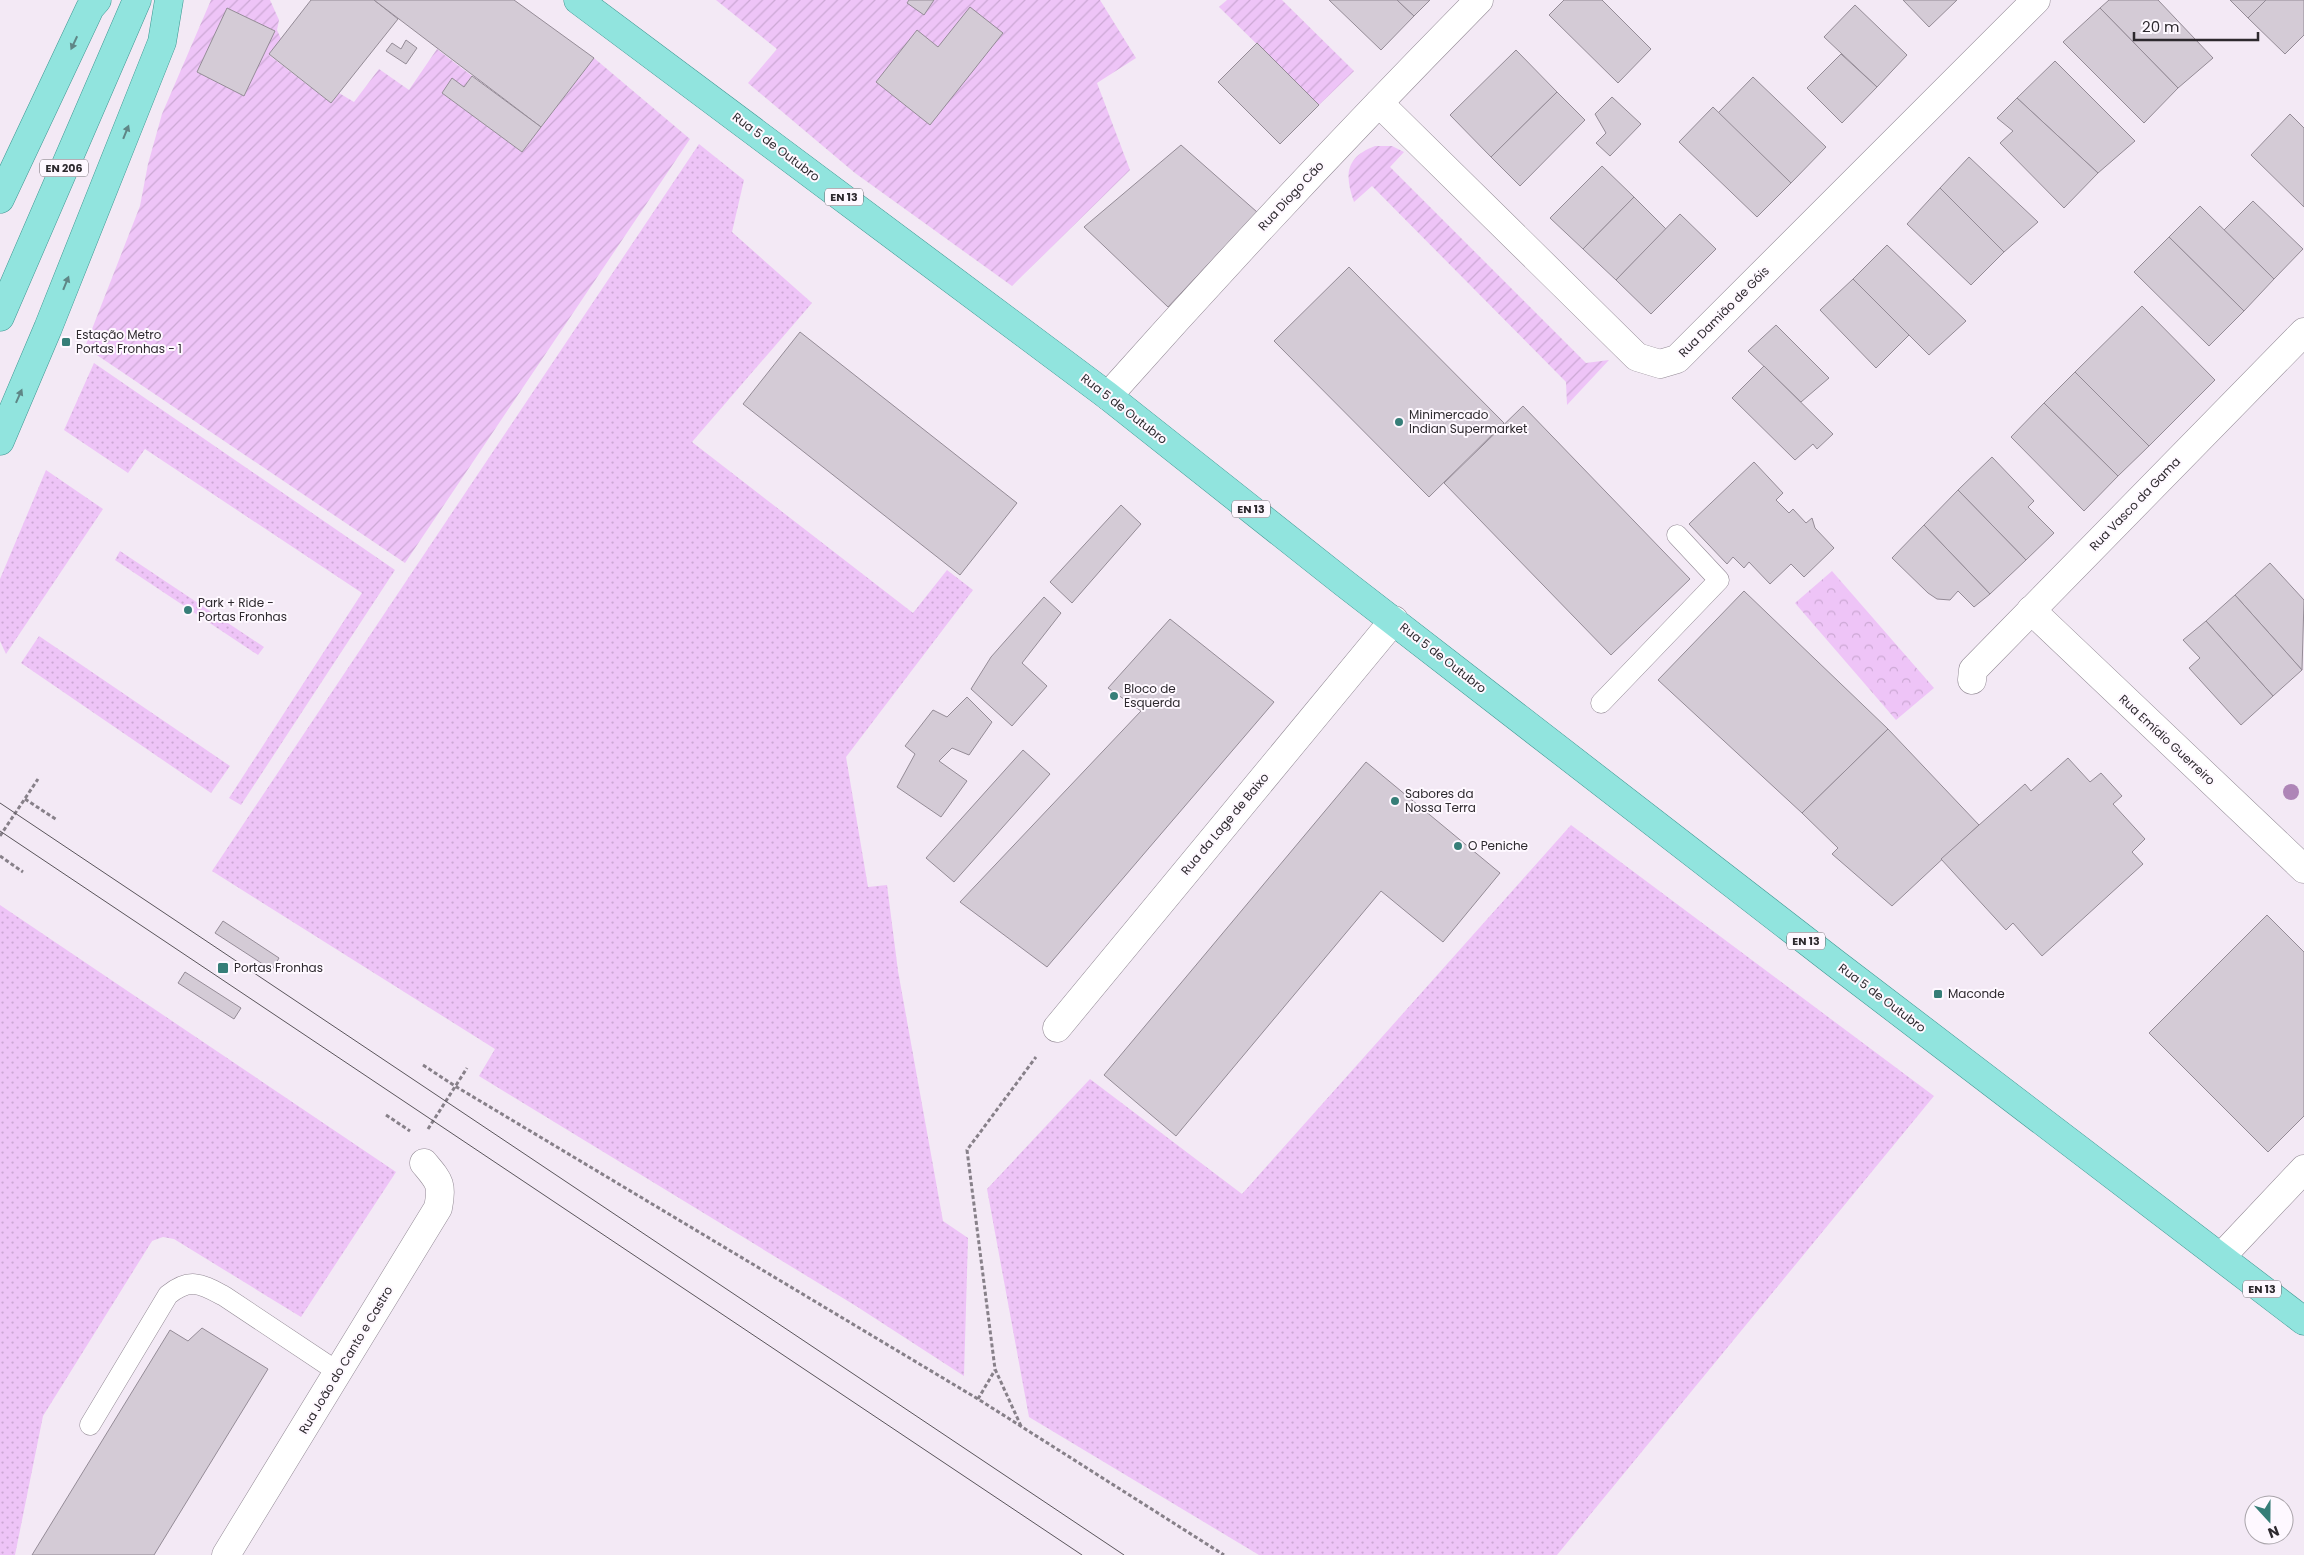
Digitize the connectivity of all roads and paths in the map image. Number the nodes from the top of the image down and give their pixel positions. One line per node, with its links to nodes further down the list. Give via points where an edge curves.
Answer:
1 (97, 0): 8 (main road, one-way to 8, via 90,8)
2 (137, 0): 9 (main road, EN 206)
3 (169, 0): 12 (main road, one-way to 3, via 162,42)
4 (578, 0): 11 (main road, Rua 5 de Outubro / EN 13)
5 (1479, 0): 7 (street, Rua Diogo Cão)
6 (2036, 0): 7 (street, Rua Damião de Góis, via 1677,359 1660,364 1637,357)
7 (1379, 103): 11 (street, Rua Diogo Cão)
8 (0, 199)
9 (0, 317)
10 (2304, 332): 14 (street, Rua Vasco da Gama)
11 (1108, 396): 15 (main road, Rua 5 de Outubro / EN 13)
12 (0, 441)
13 (1677, 535): 17 (lane, via 1719,580)
14 (2031, 610): 16 (street, Rua Vasco da Gama, via 1973,670); 23 (street, Rua Emídio Guerreiro)
15 (1394, 620): 25 (street, Rua da Lage de Baixo); 34 (main road, Rua 5 de Outubro / EN 13, via 1835,963)
16 (1972, 680)
17 (1601, 702)
18 (38, 779): 19 (path)
19 (25, 799): 20 (path); 21 (path)
20 (56, 820)
21 (0, 836)
22 (0, 856): 24 (path)
23 (2304, 869)
24 (23, 872)
25 (1056, 1028): 36 (path, via 967,1150)
26 (423, 1065): 28 (path)
27 (467, 1068): 28 (path)
28 (455, 1086): 30 (path); 38 (path)
29 (386, 1115): 31 (path)
30 (425, 1132)
31 (414, 1134)
32 (424, 1163): 37 (street, Rua João do Canto e Castro, via 437,1178 442,1191 438,1208)
33 (2304, 1169): 34 (street)
34 (2221, 1257): 35 (main road, Rua 5 de Outubro / EN 13)
35 (2304, 1321)
36 (995, 1369): 38 (path); 40 (path)
37 (338, 1372): 39 (lane, via 224,1296 192,1282 177,1287 168,1295); 41 (street, Rua João do Canto e Castro)
38 (978, 1398): 40 (path)
39 (90, 1425)
40 (1021, 1427): 42 (path)
41 (226, 1555)
42 (1224, 1555)

